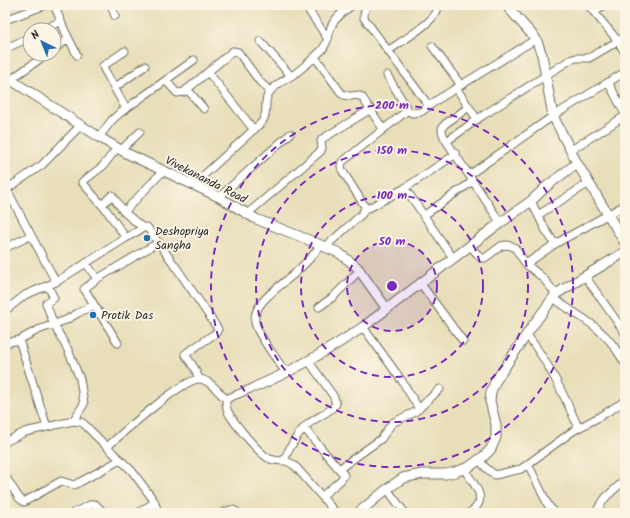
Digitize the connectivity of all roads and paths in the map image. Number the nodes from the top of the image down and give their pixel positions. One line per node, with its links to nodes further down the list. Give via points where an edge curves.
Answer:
1 (46, 5): 13 (street)
2 (54, 5): 14 (street)
3 (111, 5): 12 (street)
4 (305, 5): 17 (street)
5 (352, 5): 17 (street, via 335,20)
6 (366, 5): 25 (street, via 364,18)
7 (436, 5): 25 (street, via 437,11 431,19)
8 (506, 5): 18 (street)
9 (588, 5): 11 (street)
10 (604, 5): 11 (street)
11 (594, 12): 21 (street)
12 (115, 16)
13 (5, 20)
14 (60, 21): 16 (street)
15 (625, 37): 21 (street)
16 (68, 39): 22 (street); 28 (street)
17 (328, 39): 29 (street)
18 (536, 39): 37 (street); 41 (street)
19 (22, 41): 24 (street)
20 (260, 41): 36 (street)
21 (618, 41): 27 (street); 37 (street, via 589,58 570,60)
22 (62, 43)
23 (432, 46): 41 (street)
24 (5, 49)
25 (389, 50): 45 (street)
26 (125, 51): 42 (street, via 104,66)
27 (625, 52)
28 (77, 54)
29 (315, 57): 36 (street); 49 (street, via 342,94 351,97 359,95)
30 (194, 60): 39 (street)
31 (34, 62): 38 (street)
32 (145, 66): 42 (street)
33 (208, 72): 43 (street); 44 (street, via 233,51 238,52 260,82); 56 (street)
34 (625, 72): 40 (street)
35 (387, 75): 50 (street)
36 (291, 76): 44 (street)
37 (546, 76): 52 (street); 53 (street)
38 (8, 78): 54 (street, Vivekananda Road)
39 (166, 81): 43 (street, via 177,93); 47 (street)
40 (608, 82): 51 (street); 52 (street)
41 (459, 86): 45 (street); 46 (street)
42 (114, 88): 47 (street)
43 (187, 89): 48 (street)
44 (270, 91): 56 (street, via 266,99 266,117)
45 (429, 106): 50 (street, via 415,114)
46 (469, 107): 53 (street); 60 (street, via 442,127)
47 (126, 109): 59 (street, via 112,120)
48 (204, 109)
49 (371, 109): 55 (street); 77 (street, via 322,139 320,152)
50 (408, 110): 55 (street)
51 (625, 115): 62 (street)
52 (553, 116): 62 (street); 66 (street)
53 (477, 119): 60 (street)
54 (80, 125): 59 (street, Vivekananda Road); 69 (street, via 42,166)
55 (384, 129): 75 (street, via 342,162 341,166)
56 (254, 130): 68 (street)
57 (140, 132): 61 (street)
58 (290, 134): 71 (street)
59 (98, 137): 61 (street, Vivekananda Road)
60 (447, 141): 63 (street)
61 (119, 149): 65 (street, Vivekananda Road); 73 (street, via 82,182)
62 (571, 150): 64 (street)
63 (456, 154): 66 (street); 70 (street)
64 (577, 163): 67 (street); 72 (street)
65 (164, 171): 68 (street, Vivekananda Road); 76 (street)
66 (471, 178): 80 (street); 81 (street)
67 (589, 184): 78 (street); 79 (street)
68 (193, 185): 71 (street, Vivekananda Road)
69 (6, 188): 83 (street)
70 (405, 188): 75 (street); 80 (street)
71 (219, 198): 77 (street, Vivekananda Road)
72 (532, 201): 78 (street); 81 (street)
73 (102, 205): 76 (street, via 112,195); 84 (street)
74 (625, 205): 79 (street)
75 (365, 208): 88 (street, via 362,214)
76 (124, 212): 82 (street)
77 (247, 214): 88 (street, Vivekananda Road)
78 (538, 215): 87 (street)
79 (608, 215): 86 (street); 87 (street)
80 (423, 216): 92 (street)
81 (500, 222): 89 (street)
82 (143, 228): 84 (street); 85 (street, via 147,227)
83 (30, 236): 90 (street); 98 (street)
84 (126, 238): 93 (street)
85 (158, 242): 97 (street); 117 (street, via 218,329 185,354)
86 (625, 243)
87 (555, 244): 94 (street)
88 (323, 246): 95 (street, Vivekananda Road, via 339,253); 116 (street, via 260,304 254,316 256,326)
89 (470, 246): 92 (street); 94 (street, via 481,258 485,258 501,246 512,246)
90 (5, 248)
91 (625, 252): 96 (street)
92 (453, 258): 99 (street)
93 (86, 263): 97 (street); 98 (street)
94 (526, 264): 101 (street, via 543,278)
95 (360, 270): 103 (street); 104 (street, Vivekananda Road)
96 (584, 276): 101 (street); 108 (street)
97 (97, 279): 102 (street, via 84,289)
98 (56, 282): 100 (street)
99 (421, 284): 104 (street); 111 (street)
100 (48, 286): 105 (street, via 25,295); 106 (street, via 54,298 46,302)
101 (555, 296): 109 (street); 115 (street, via 565,308 602,333)
102 (94, 306): 106 (street); 113 (street)
103 (319, 307)
104 (387, 309): 107 (street)
105 (5, 311)
106 (54, 325): 110 (street); 123 (street, via 80,379 83,406)
107 (363, 327): 114 (street); 122 (street)
108 (625, 333)
109 (527, 335): 126 (street, via 552,372); 131 (street, via 492,392 490,401 496,436 491,449)
110 (20, 340): 112 (street); 124 (street)
111 (463, 341)
112 (5, 343)
113 (118, 343)
114 (308, 360): 116 (street); 125 (street, via 334,397 336,404)
115 (625, 363)
116 (286, 373): 118 (street)
117 (199, 379): 120 (street); 128 (street, via 191,381 162,401)
118 (255, 387): 120 (street)
119 (440, 389): 122 (street)
120 (226, 399): 130 (street, via 232,419 265,456)
121 (625, 401): 126 (street)
122 (419, 409): 133 (street, via 392,424 381,439)
123 (73, 421): 124 (street); 128 (street, via 84,424)
124 (47, 427): 127 (street, via 25,432)
125 (304, 428): 130 (street); 133 (street)
126 (578, 428): 132 (street)
127 (5, 442)
128 (107, 447): 129 (street)
129 (120, 460): 135 (street, via 74,485 64,481 58,482 24,502 18,498); 139 (street, via 132,471)
130 (284, 460): 138 (street, via 296,466)
131 (479, 460): 132 (street, via 491,474 495,475 521,469); 134 (street)
132 (528, 464): 150 (street, via 548,505)
133 (339, 469): 138 (street, via 344,477)
134 (464, 469): 137 (street, via 446,474 410,476); 149 (street, via 480,496 478,506)
135 (5, 476)
136 (625, 480): 151 (street, via 606,497)
137 (387, 489): 147 (street); 148 (street)
138 (322, 496): 146 (street)
139 (154, 502): 142 (street); 143 (street)
140 (73, 513): 141 (street, via 95,504)
141 (104, 513)
142 (138, 513)
143 (159, 513)
144 (223, 513): 145 (street, via 233,510)
145 (238, 513)
146 (336, 513)
147 (358, 513)
148 (405, 513)
149 (469, 513)
150 (555, 513)
151 (595, 513)

